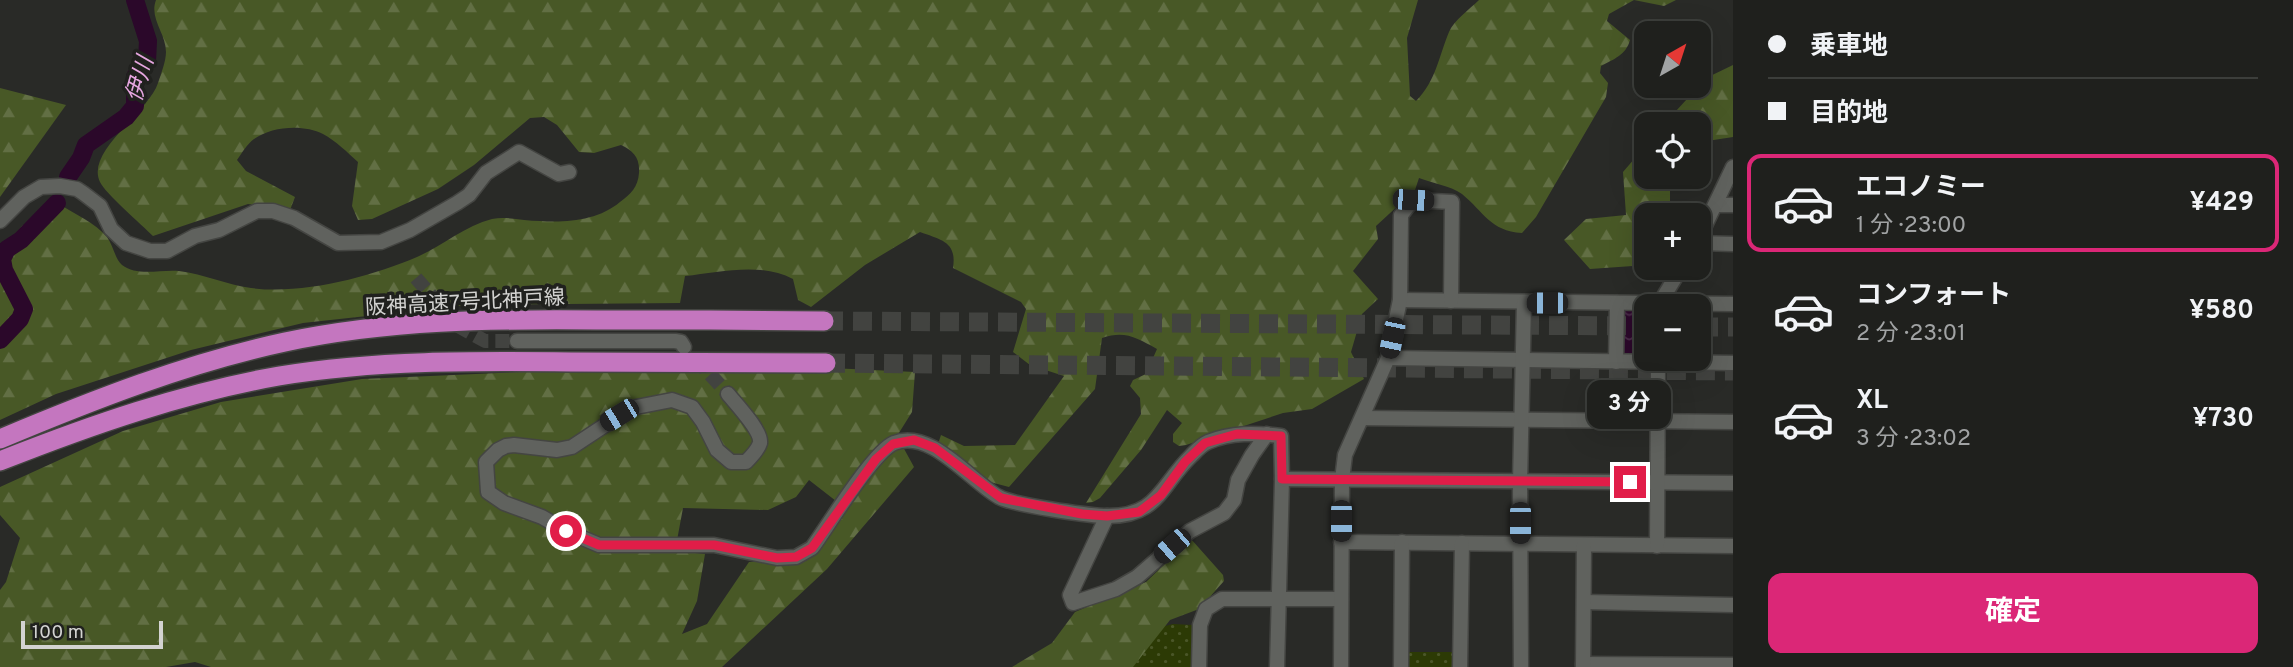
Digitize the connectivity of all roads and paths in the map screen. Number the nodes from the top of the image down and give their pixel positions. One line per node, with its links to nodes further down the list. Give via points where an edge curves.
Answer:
1 (1733, 167): 3 (street)
2 (569, 172): 6 (street, via 559,174 519,152 486,173 457,203 381,242 338,243 294,218 257,211 167,251 150,251 126,243 111,229 100,206 83,193 60,186 41,187)
3 (1715, 205): 4 (street); 5 (street)
4 (1733, 205)
5 (1711, 214)
6 (0, 222)
7 (1711, 242): 8 (street)
8 (1733, 244)
9 (1400, 300): 10 (street); 10 (street, via 1401,215 1413,200 1452,202); 19 (street)
10 (1451, 301): 11 (street)
11 (1524, 303): 12 (street); 20 (street)
12 (1617, 303): 13 (street); 21 (street)
13 (1634, 304)
14 (1711, 304): 15 (street)
15 (1733, 304)
16 (824, 321): 33 (highway, 阪神高速7号北神戸線, via 492,320 371,328 228,356 140,383)
17 (517, 341): 18 (street, via 675,341)
18 (684, 347)
19 (1388, 358): 20 (street); 28 (street)
20 (1523, 360): 21 (street); 29 (street)
21 (1616, 362): 22 (street)
22 (1634, 362)
23 (1711, 362): 25 (street)
24 (826, 363): 34 (highway, via 477,362 327,370 257,381 139,410)
25 (1733, 363)
26 (1658, 371): 30 (street)
27 (728, 394): 40 (street, via 760,438 760,445 746,462 731,462 716,450 692,407 672,400 631,408 572,447 557,450 514,445 498,450 486,462 488,492 599,545 714,545 777,558 796,557 812,548 876,459 893,444 914,440 935,448 1001,498)
28 (1362, 418): 29 (street); 36 (street, via 1345,455)
29 (1522, 419): 30 (street); 37 (street)
30 (1657, 422): 31 (street); 38 (street)
31 (1733, 422)
32 (1267, 434): 35 (street, via 1281,436); 40 (street, via 1237,434 1205,443 1161,495 1139,512); 40 (street, via 1224,513 1189,531 1137,577 1073,603 1070,594)
33 (0, 439)
34 (0, 461)
35 (1282, 479): 36 (street); 48 (street)
36 (1342, 480): 37 (street); 41 (street)
37 (1520, 482): 38 (street); 44 (street)
38 (1657, 482): 39 (street); 46 (street)
39 (1733, 483)
40 (1107, 516)
41 (1341, 542): 42 (street); 49 (street)
42 (1402, 542): 43 (street); 57 (street)
43 (1462, 543): 44 (street); 58 (street)
44 (1520, 544): 45 (street); 59 (street)
45 (1584, 545): 46 (street); 50 (street)
46 (1657, 545): 47 (street)
47 (1733, 546)
48 (1278, 599): 49 (street); 54 (street, via 1222,599 1206,609 1200,625); 55 (street)
49 (1341, 599): 56 (street)
50 (1584, 602): 51 (street); 52 (street)
51 (1733, 605)
52 (1583, 665): 53 (street)
53 (1733, 665)
54 (1199, 667)
55 (1277, 667)
56 (1341, 667)
57 (1401, 667)
58 (1460, 667)
59 (1521, 667)

